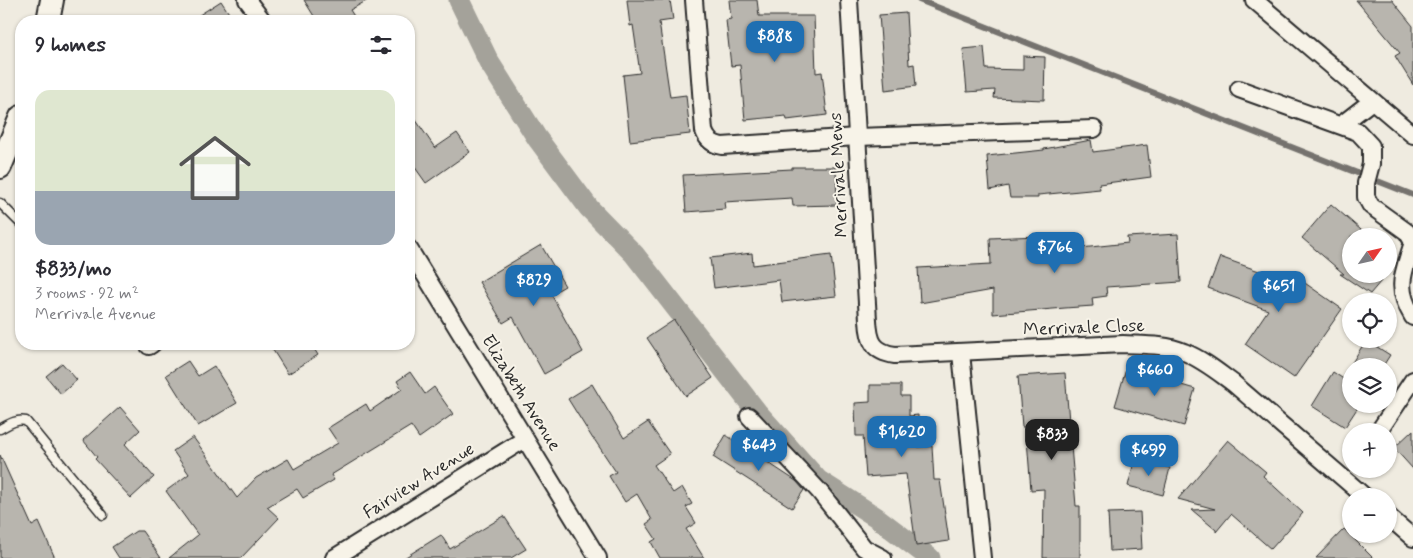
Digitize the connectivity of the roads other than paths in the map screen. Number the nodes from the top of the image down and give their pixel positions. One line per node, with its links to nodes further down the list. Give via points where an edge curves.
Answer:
1 (52, 0): 6 (main road)
2 (247, 0): 7 (street)
3 (694, 0): 14 (street, via 704,131 710,142 722,146)
4 (848, 0): 14 (street, Merrivale Mews)
5 (1254, 0): 9 (street)
6 (49, 15)
7 (258, 15)
8 (1238, 89): 10 (street)
9 (1372, 101): 10 (street); 11 (street)
10 (1341, 125): 19 (street, via 1358,132 1371,146 1366,183 1366,197 1371,206 1407,232 1413,242 1402,275 1402,294)
11 (1409, 126)
12 (1094, 129): 14 (street)
13 (15, 131): 15 (main road)
14 (857, 137): 20 (street, Merrivale Mews, via 869,332)
15 (0, 167)
16 (0, 204): 17 (lane)
17 (15, 216)
18 (415, 259): 26 (street, Elizabeth Avenue)
19 (1413, 317)
20 (875, 347): 21 (street, Merrivale Close, via 884,354 895,355)
21 (961, 353): 27 (street, Merrivale Close, via 1123,344 1159,346 1185,352 1234,383); 34 (street)
22 (1413, 380): 24 (street)
23 (750, 416): 33 (street, via 819,491 864,548)
24 (1384, 423)
25 (0, 429): 28 (lane, via 14,421 26,422)
26 (525, 439): 31 (street, Fairview Avenue); 32 (street, Elizabeth Avenue)
27 (1342, 469)
28 (103, 515)
29 (1397, 524): 30 (street)
30 (1413, 538)
31 (334, 558)
32 (598, 558)
33 (884, 558)
34 (982, 558)

